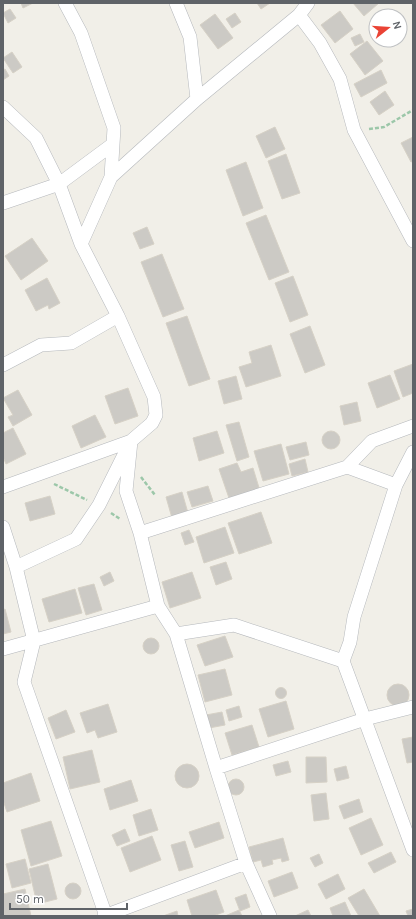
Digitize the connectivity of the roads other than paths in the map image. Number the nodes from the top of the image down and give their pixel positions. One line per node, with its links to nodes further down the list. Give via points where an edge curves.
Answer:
1 (65, 3): 6 (street, via 81,33 114,128)
2 (176, 3): 4 (street, via 190,37)
3 (304, 7): 4 (street); 10 (street, via 340,79 354,130)
4 (197, 99): 7 (street)
5 (3, 107): 8 (street, via 36,138)
6 (113, 144): 7 (street); 8 (street)
7 (111, 177): 11 (street)
8 (59, 184): 9 (street); 11 (street)
9 (3, 203)
10 (413, 242)
11 (81, 244): 12 (street)
12 (118, 316): 13 (street, via 72,342 41,345); 15 (street, via 154,397 156,415 152,423)
13 (3, 365)
14 (413, 426): 17 (street, via 372,441)
15 (131, 441): 19 (street); 21 (street, via 126,491); 22 (street, via 99,505 76,539)
16 (413, 452): 18 (street)
17 (347, 467): 18 (street); 21 (street)
18 (396, 485): 27 (street, via 354,617 350,642)
19 (3, 487)
20 (3, 527): 22 (street)
21 (140, 533): 23 (street)
22 (16, 567): 25 (street)
23 (158, 606): 24 (street); 25 (street)
24 (176, 634): 27 (street, via 234,625); 30 (street)
25 (34, 641): 26 (street); 33 (street, via 24,682)
26 (3, 649)
27 (342, 661): 29 (street)
28 (413, 707): 29 (street)
29 (365, 719): 30 (street); 31 (street)
30 (216, 768): 32 (street)
31 (413, 850)
32 (246, 863): 33 (street); 34 (street)
33 (106, 916)
34 (270, 916)

